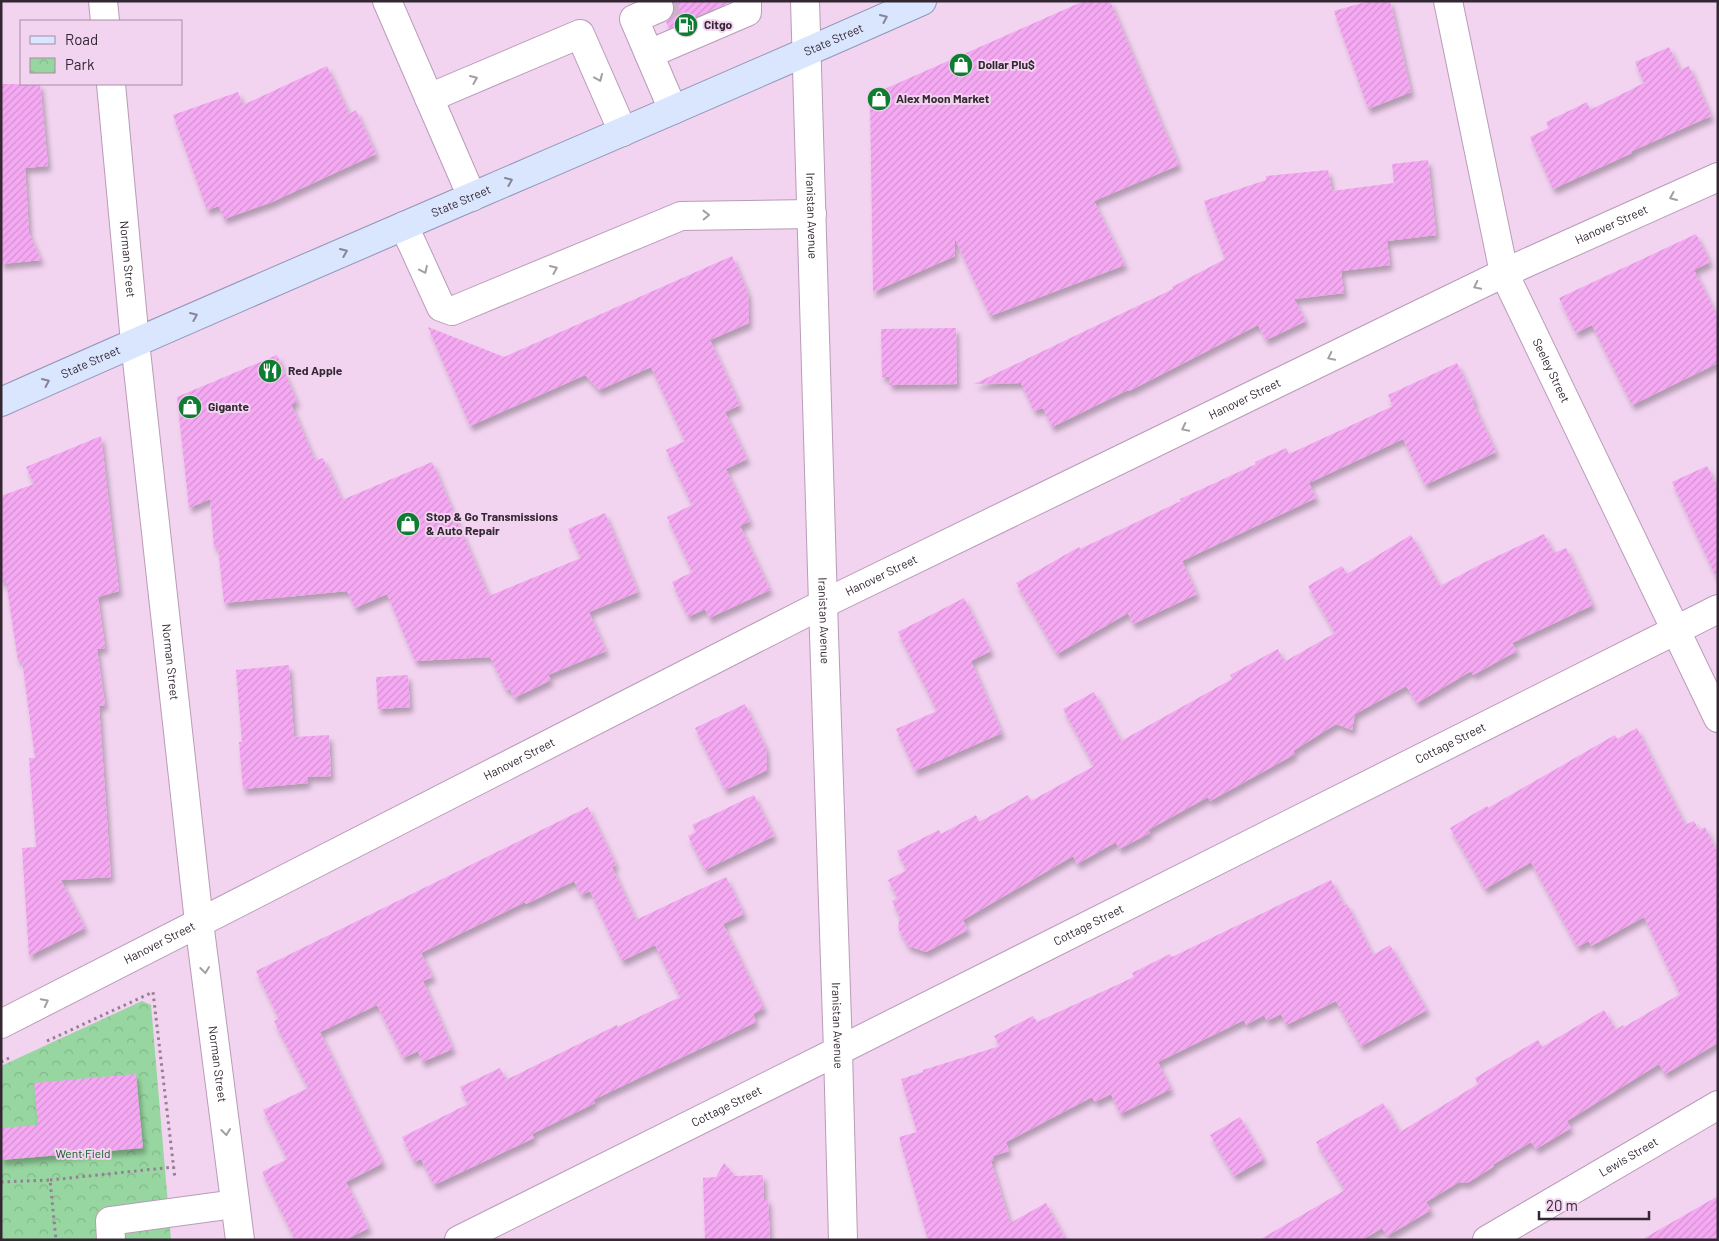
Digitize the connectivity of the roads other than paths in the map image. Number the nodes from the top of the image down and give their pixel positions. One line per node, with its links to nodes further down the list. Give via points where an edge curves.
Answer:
1 (103, 1): 9 (street)
2 (388, 1): 13 (street)
3 (746, 1): 11 (street, via 747,12)
4 (805, 1): 10 (street, Iranistan Avenue)
5 (922, 1): 10 (main road, State Street, one-way to 5)
6 (1448, 1): 20 (street, Seeley Street)
7 (659, 8): 8 (street)
8 (630, 10): 11 (street)
9 (105, 20)
10 (808, 52): 14 (main road, State Street); 18 (street, Iranistan Avenue)
11 (649, 54): 14 (street)
12 (111, 85): 21 (street, Norman Street)
13 (429, 98): 15 (street, one-way to 15, via 580,34); 17 (street)
14 (673, 110): 15 (main road, State Street)
15 (623, 132): 17 (main road, State Street, one-way to 15)
16 (1718, 177): 20 (street, Hanover Street, one-way to 20)
17 (472, 197): 19 (main road, State Street)
18 (812, 214): 19 (street, one-way to 18, via 441,307 452,311 681,216); 23 (street, Iranistan Avenue)
19 (404, 226): 21 (main road, State Street, one-way to 19)
20 (1504, 273): 23 (street, Hanover Street, one-way to 23); 25 (street, Seeley Street)
21 (135, 342): 22 (main road, State Street, one-way to 21); 27 (street, Norman Street)
22 (1, 402)
23 (823, 604): 27 (street, Hanover Street); 29 (street, Iranistan Avenue)
24 (1718, 609): 25 (street, Cottage Street)
25 (1675, 630): 26 (street, Seeley Street); 29 (street, Cottage Street)
26 (1718, 718)
27 (199, 922): 28 (street, Hanover Street, one-way to 27); 31 (street, Norman Street, one-way to 31)
28 (1, 1024)
29 (838, 1051): 34 (street, Cottage Street); 35 (street, Iranistan Avenue)
30 (1718, 1105): 36 (street, Lewis Street)
31 (235, 1204): 32 (street, via 110,1220); 33 (street, Norman Street)
32 (112, 1240)
33 (240, 1240)
34 (459, 1240)
35 (843, 1240)
36 (1487, 1240)

